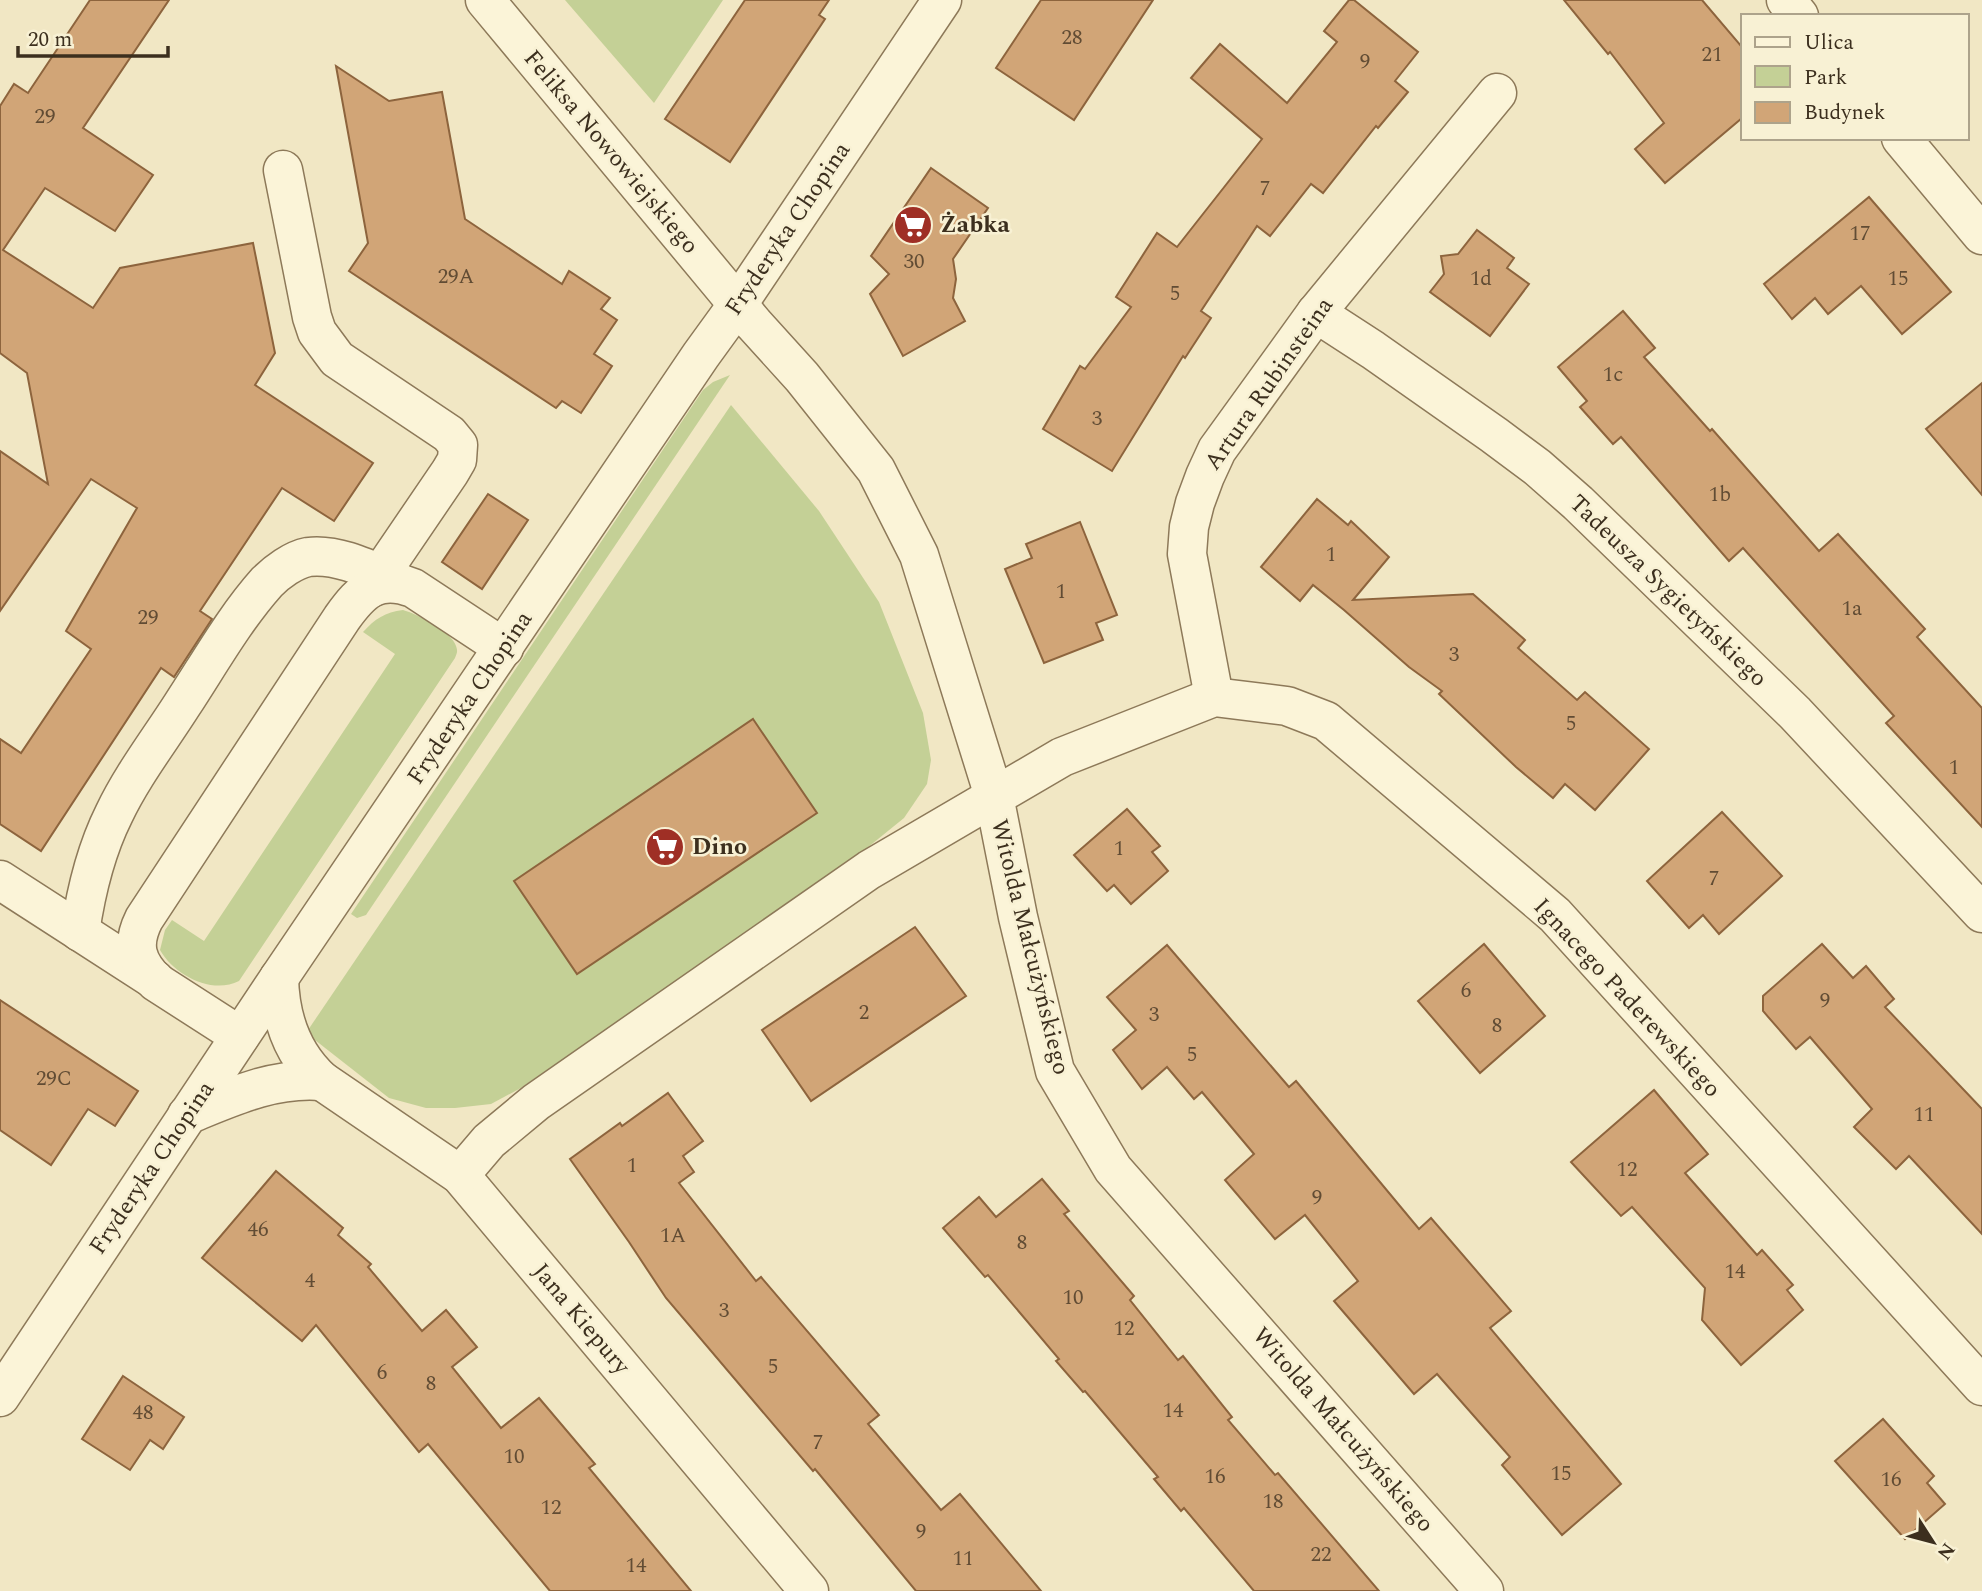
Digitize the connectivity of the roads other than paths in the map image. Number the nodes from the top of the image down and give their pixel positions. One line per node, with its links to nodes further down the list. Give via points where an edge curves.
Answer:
1 (485, 0): 9 (street, Feliksa Nowowiejskiego)
2 (942, 0): 9 (street, Fryderyka Chopina)
3 (1786, 0): 4 (street)
4 (1797, 14)
5 (1497, 93): 10 (street, Artura Rubinsteina)
6 (1903, 140): 8 (street)
7 (283, 170): 11 (street, via 317,332 337,359 458,444 457,460)
8 (1982, 235)
9 (738, 304): 12 (street, Fryderyka Chopina); 14 (street, Witolda Małcużyńskiego, via 876,470 919,555)
10 (1317, 313): 13 (street, Artura Rubinsteina, via 1217,450 1195,503 1187,554); 16 (street, Tadeusza Sygietyńskiego, via 1494,435 1578,503 1795,713)
11 (383, 582): 12 (street, via 413,588); 17 (street, via 348,562 328,558 306,558 269,581 236,621 114,814 93,866); 19 (street, via 354,601 144,919 136,945 146,972)
12 (504, 648): 18 (street, Fryderyka Chopina)
13 (1214, 697): 14 (street, via 1062,757); 24 (street, Ignacego Paderewskiego, via 1287,706 1326,720 1555,915)
14 (994, 796): 23 (street, via 869,870 536,1102 489,1142); 27 (street, Witolda Małcużyńskiego, via 1055,1071 1113,1169)
15 (0, 880): 17 (street)
16 (1982, 913)
17 (80, 932): 19 (street)
18 (279, 978): 20 (street, Fryderyka Chopina); 21 (street, Jana Kiepury, via 289,1036 304,1064)
19 (156, 982): 20 (street)
20 (240, 1036): 22 (street, Fryderyka Chopina)
21 (321, 1082): 22 (street, via 280,1082); 23 (street, Jana Kiepury)
22 (187, 1115): 25 (street, Fryderyka Chopina)
23 (460, 1175): 26 (street, Jana Kiepury)
24 (1982, 1387)
25 (0, 1397)
26 (809, 1591)
27 (1484, 1591)

